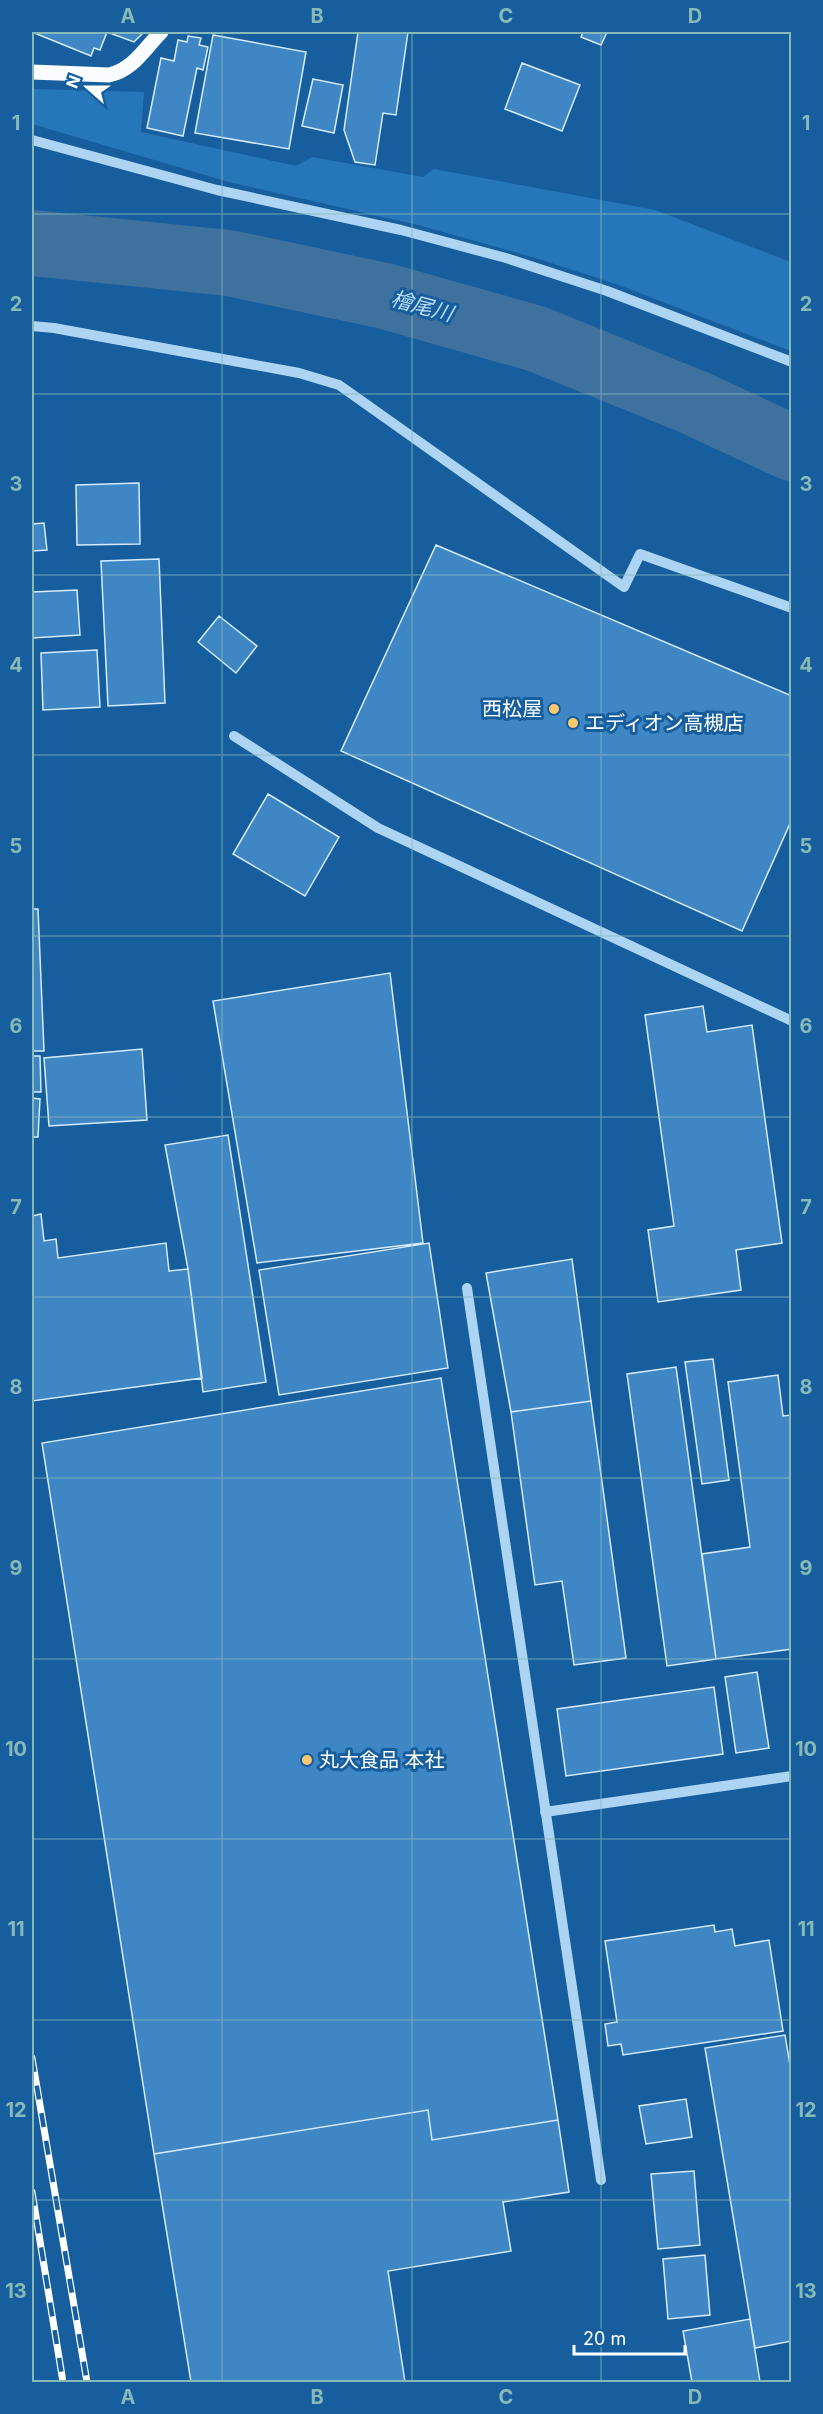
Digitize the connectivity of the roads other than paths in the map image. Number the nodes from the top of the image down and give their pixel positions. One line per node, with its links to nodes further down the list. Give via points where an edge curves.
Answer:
1 (161, 32): 2 (main road, via 128,68 118,73)
2 (32, 72)
3 (32, 140): 5 (street, via 217,190 401,230 506,258 607,291)
4 (32, 326): 6 (street, via 299,373 339,385 624,588 640,554)
5 (792, 362)
6 (792, 608)
7 (234, 736): 8 (street, via 378,828)
8 (792, 1021)
9 (467, 1288): 11 (street)
10 (792, 1776): 11 (street)
11 (545, 1812): 12 (street)
12 (601, 2180)

